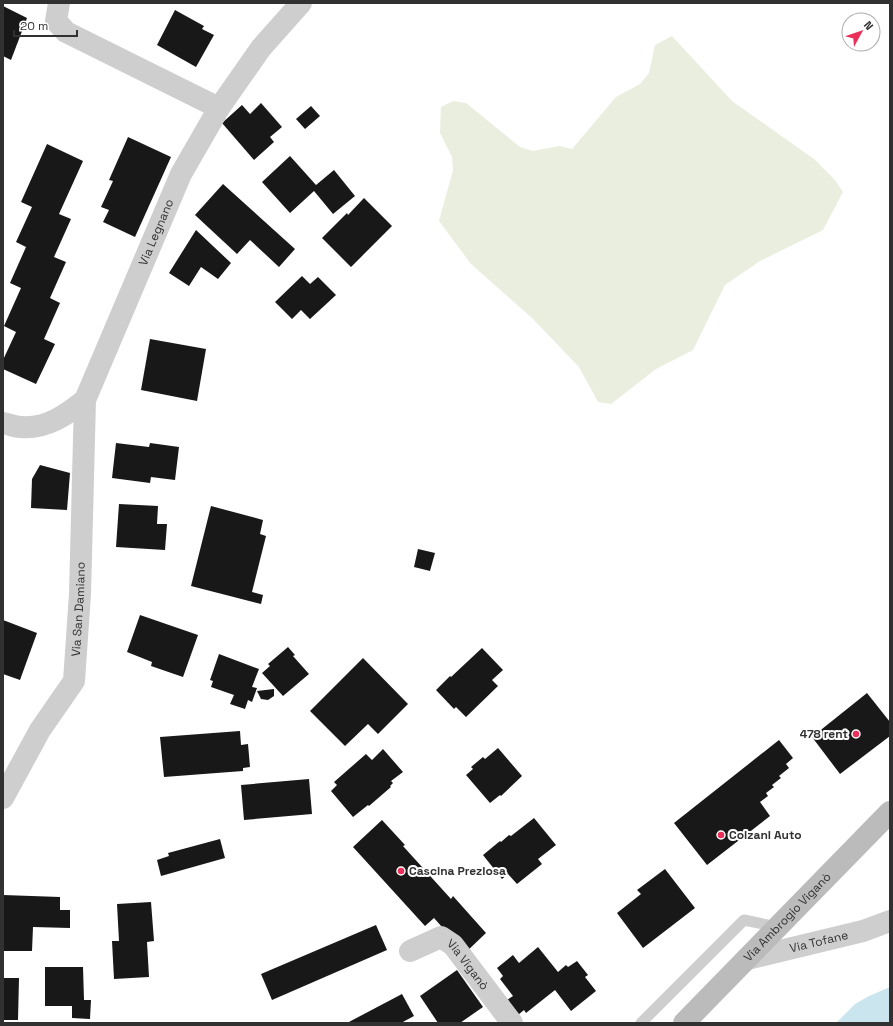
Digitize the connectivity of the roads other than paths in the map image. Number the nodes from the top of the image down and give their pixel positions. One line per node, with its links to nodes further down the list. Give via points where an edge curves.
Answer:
1 (59, 3): 3 (street, via 56,21 66,32)
2 (301, 3): 3 (street, Via Legnano, via 260,48)
3 (219, 108): 4 (street, Via Legnano, via 181,174)
4 (85, 400): 5 (street, via 62,417 43,425 21,427); 6 (street, Via San Damiano, via 80,594 74,681 40,730)
5 (3, 422)
6 (3, 798)
7 (890, 812): 9 (main road, Via Ambrogio Viganò)
8 (890, 921): 11 (street, Via Tofane, via 863,931)
9 (777, 927): 11 (main road, Via Ambrogio Viganò); 13 (lane, via 744,920)
10 (410, 951): 12 (street, Via Viganò, via 441,937 453,945)
11 (747, 958): 14 (main road, Via Ambrogio Viganò)
12 (512, 1023)
13 (641, 1023)
14 (684, 1023)

